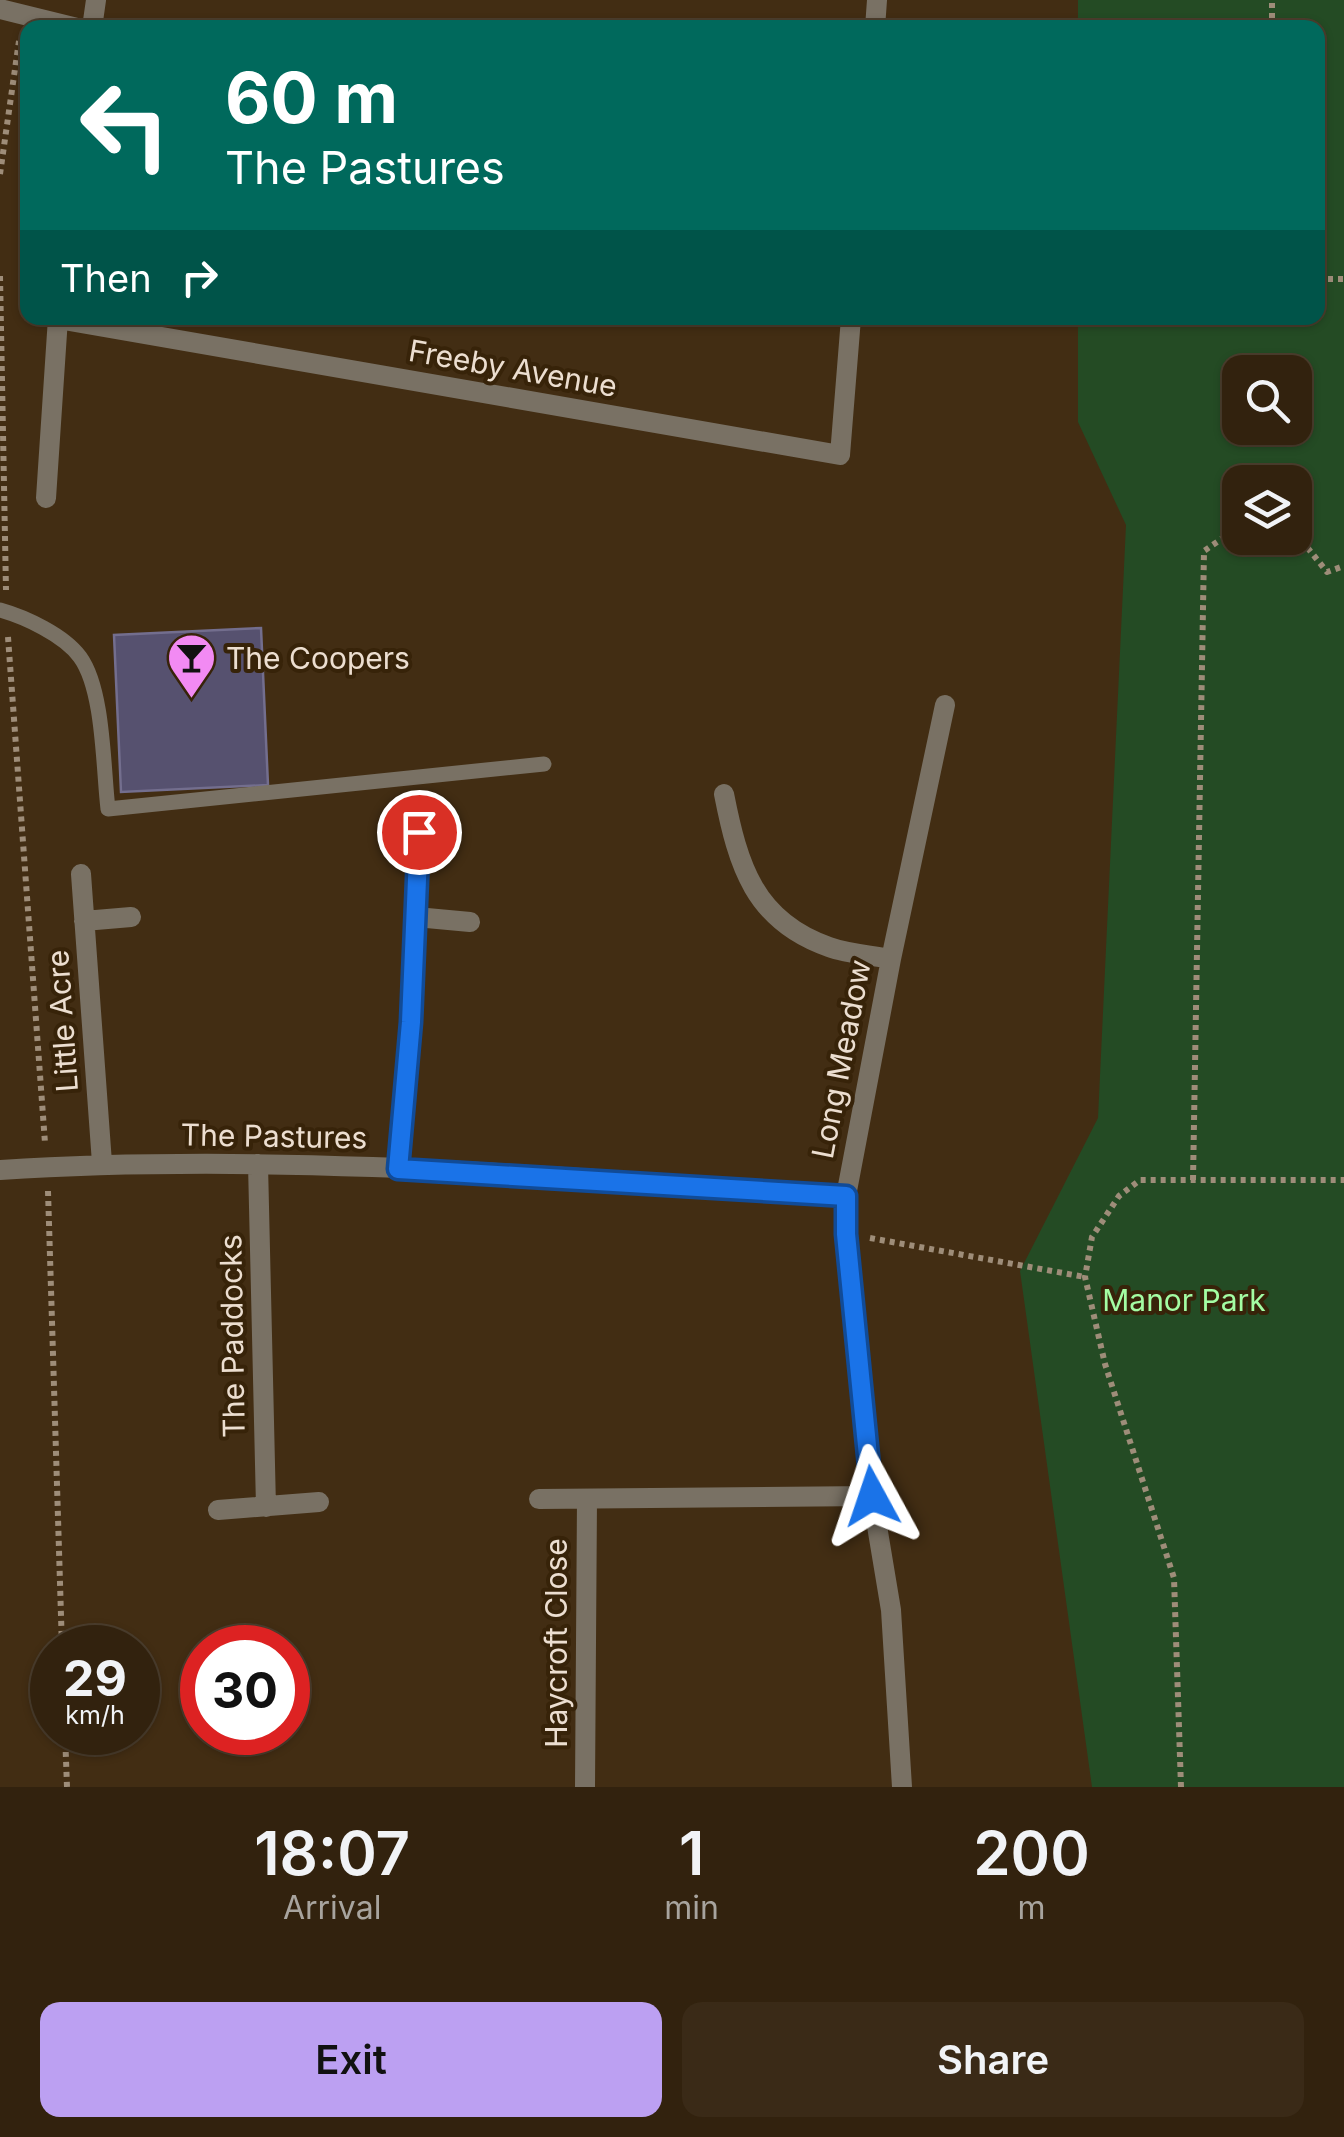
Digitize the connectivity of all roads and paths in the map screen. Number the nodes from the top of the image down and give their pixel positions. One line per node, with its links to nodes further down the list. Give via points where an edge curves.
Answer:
1 (0, 9): 2 (street)
2 (23, 14): 3 (path); 4 (street)
3 (22, 20)
4 (47, 20)
5 (20, 35): 6 (path)
6 (0, 174)
7 (0, 276): 15 (path)
8 (58, 325): 11 (street)
9 (98, 325): 10 (street, Freeby Avenue, via 840,455)
10 (850, 325)
11 (46, 498)
12 (1222, 538): 31 (path, via 1204,551)
13 (1312, 553): 14 (path, via 1328,572)
14 (1344, 566)
15 (3, 611): 17 (lane, via 79,655 91,679 108,809); 28 (path)
16 (945, 705): 25 (street, Long Meadow)
17 (544, 764)
18 (724, 794): 25 (street, via 735,851 759,899 796,933)
19 (419, 832): 22 (street)
20 (81, 874): 23 (street, Little Acre)
21 (131, 917): 23 (street)
22 (416, 917): 24 (street); 29 (street)
23 (84, 921): 26 (street, Little Acre)
24 (470, 922)
25 (891, 959): 33 (street, Long Meadow)
26 (102, 1163): 27 (street, The Pastures); 28 (street, The Pastures)
27 (258, 1164): 29 (street, The Pastures); 40 (street, The Paddocks)
28 (47, 1167): 30 (street, The Pastures); 42 (path)
29 (398, 1169): 33 (street, The Pastures)
30 (0, 1170)
31 (1193, 1180): 32 (path); 35 (path, via 1140,1180 1119,1196 1092,1237)
32 (1344, 1180)
33 (846, 1196): 34 (street, Long Meadow)
34 (846, 1234): 35 (path); 36 (street, Long Meadow)
35 (1085, 1276): 47 (path, via 1105,1364 1174,1578)
36 (872, 1496): 38 (street, Haycroft Close); 46 (street, Long Meadow, via 891,1610)
37 (538, 1499): 38 (street, Haycroft Close)
38 (587, 1499): 45 (street, Haycroft Close)
39 (319, 1502): 40 (street)
40 (266, 1507): 41 (street)
41 (218, 1510)
42 (61, 1625)
43 (65, 1755): 44 (path)
44 (66, 1787)
45 (585, 1787)
46 (902, 1787)
47 (1181, 1787)

